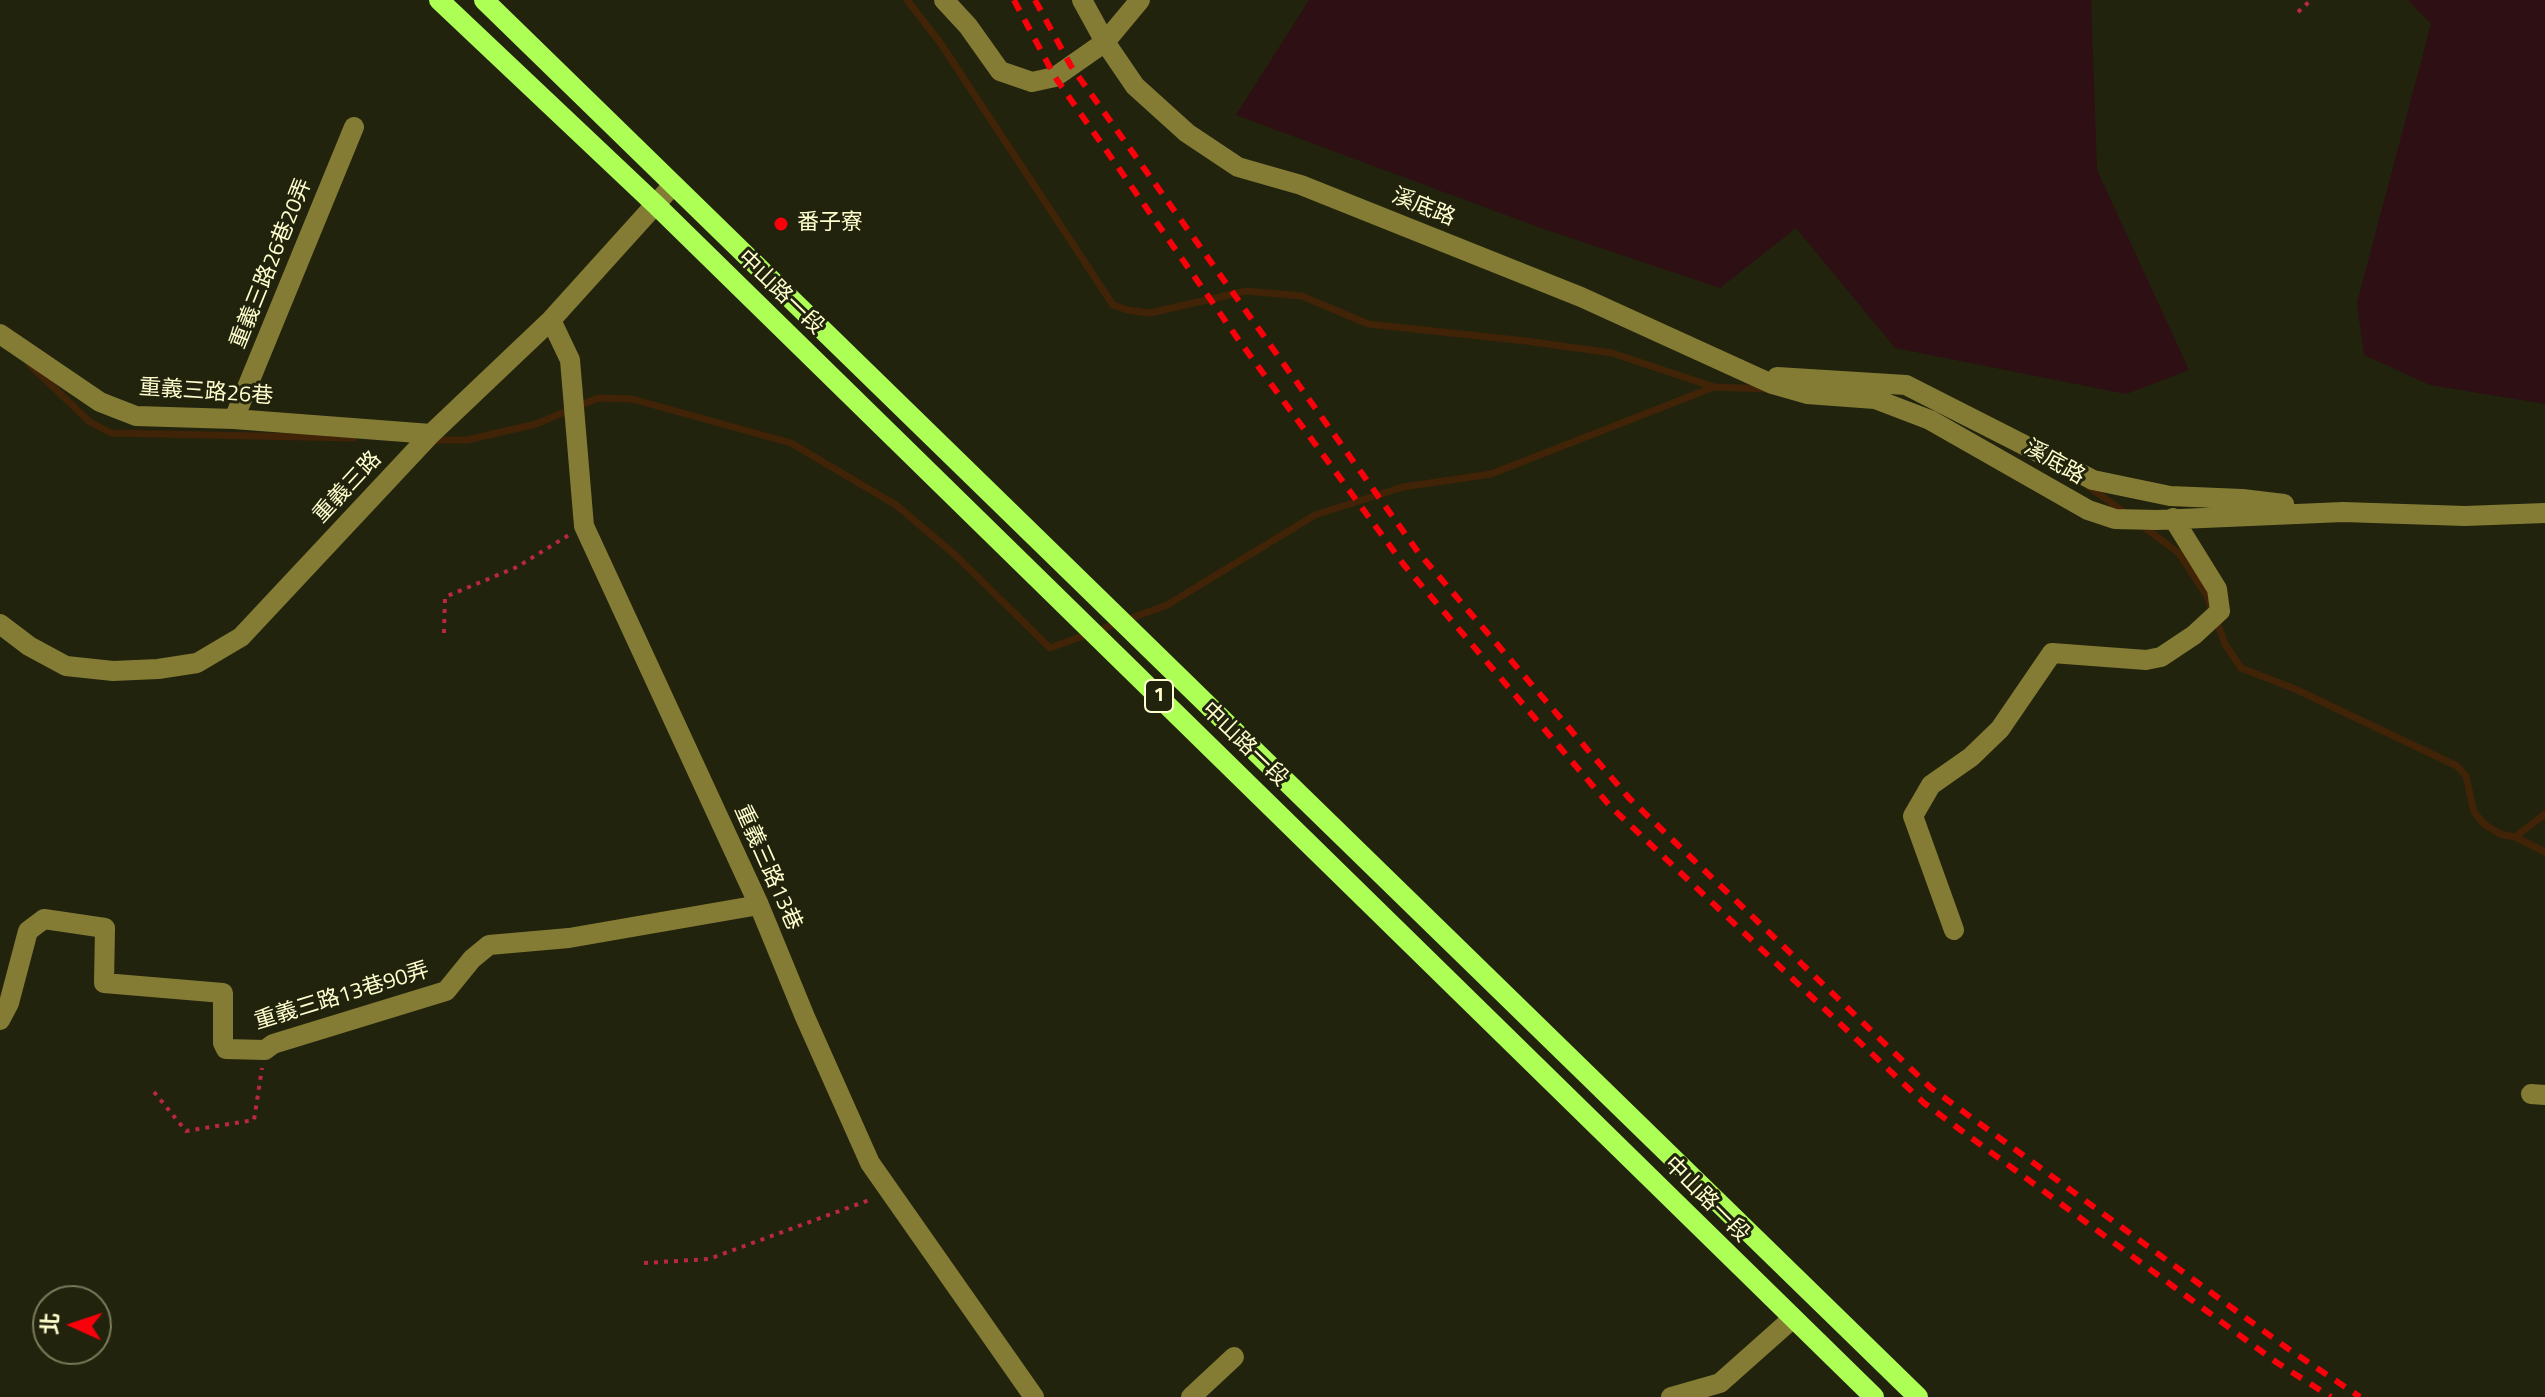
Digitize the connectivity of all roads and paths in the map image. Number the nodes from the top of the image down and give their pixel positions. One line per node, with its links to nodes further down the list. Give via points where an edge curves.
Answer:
1 (439, 0): 11 (main road, 中山路一段 / 1)
2 (484, 0): 10 (main road, 中山路一段 / 1)
3 (944, 0): 8 (street, via 1000,71 1032,82 1055,77)
4 (1082, 0): 8 (street, 溪底路)
5 (1140, 0): 8 (street)
6 (2311, 0): 7 (path)
7 (2298, 12)
8 (1105, 42): 14 (street, 溪底路, via 1135,86 1187,133 1238,167 1301,185 1581,297)
9 (354, 127): 15 (street, 重義三路26巷20弄)
10 (673, 185): 11 (street, 重義三路); 29 (main road, 中山路一段 / 1)
11 (655, 204): 12 (street, 重義三路); 30 (main road, 中山路一段 / 1)
12 (551, 320): 16 (street, 重義三路); 20 (street, 重義三路13巷, via 570,360)
13 (0, 334): 15 (street, 重義三路26巷, via 100,402 136,416)
14 (1764, 380): 17 (street, 溪底路, via 1906,385 2093,480 2170,496); 19 (street, 溪底路, via 1807,394 1875,399 1930,420 2088,510 2115,519)
15 (234, 419): 16 (street, 重義三路26巷)
16 (431, 434): 21 (street, 重義三路, via 241,637 197,663 113,671 66,666)
17 (2343, 512): 18 (street, 溪底路); 19 (street, 溪底路)
18 (2545, 513)
19 (2165, 519): 24 (street, via 2217,589 2214,617 2161,657 2052,653 2000,729 1931,785 1913,816)
20 (584, 526): 22 (path, via 517,567 445,597); 23 (street, 重義三路13巷)
21 (0, 624)
22 (444, 633)
23 (759, 905): 26 (street, 重義三路13巷90弄, via 569,938 489,945 446,991); 28 (street, 重義三路13巷, via 870,1163)
24 (1954, 930)
25 (0, 1020): 26 (street, 重義三路13巷90弄, via 28,931 44,919 105,928 104,983 223,993 226,1049)
26 (265, 1050): 27 (path, via 254,1120 186,1131)
27 (154, 1092)
28 (890, 1192): 31 (path, via 709,1259); 34 (street, 重義三路13巷)
29 (1730, 1216): 30 (main road); 38 (main road, 中山路一段 / 1)
30 (1711, 1239): 32 (main road, 中山路一段 / 1)
31 (644, 1263)
32 (1792, 1319): 36 (street, via 1720,1383); 37 (main road, 中山路一段 / 1)
33 (1234, 1357): 35 (street)
34 (1034, 1397)
35 (1191, 1397)
36 (1671, 1397)
37 (1874, 1397)
38 (1918, 1397)

